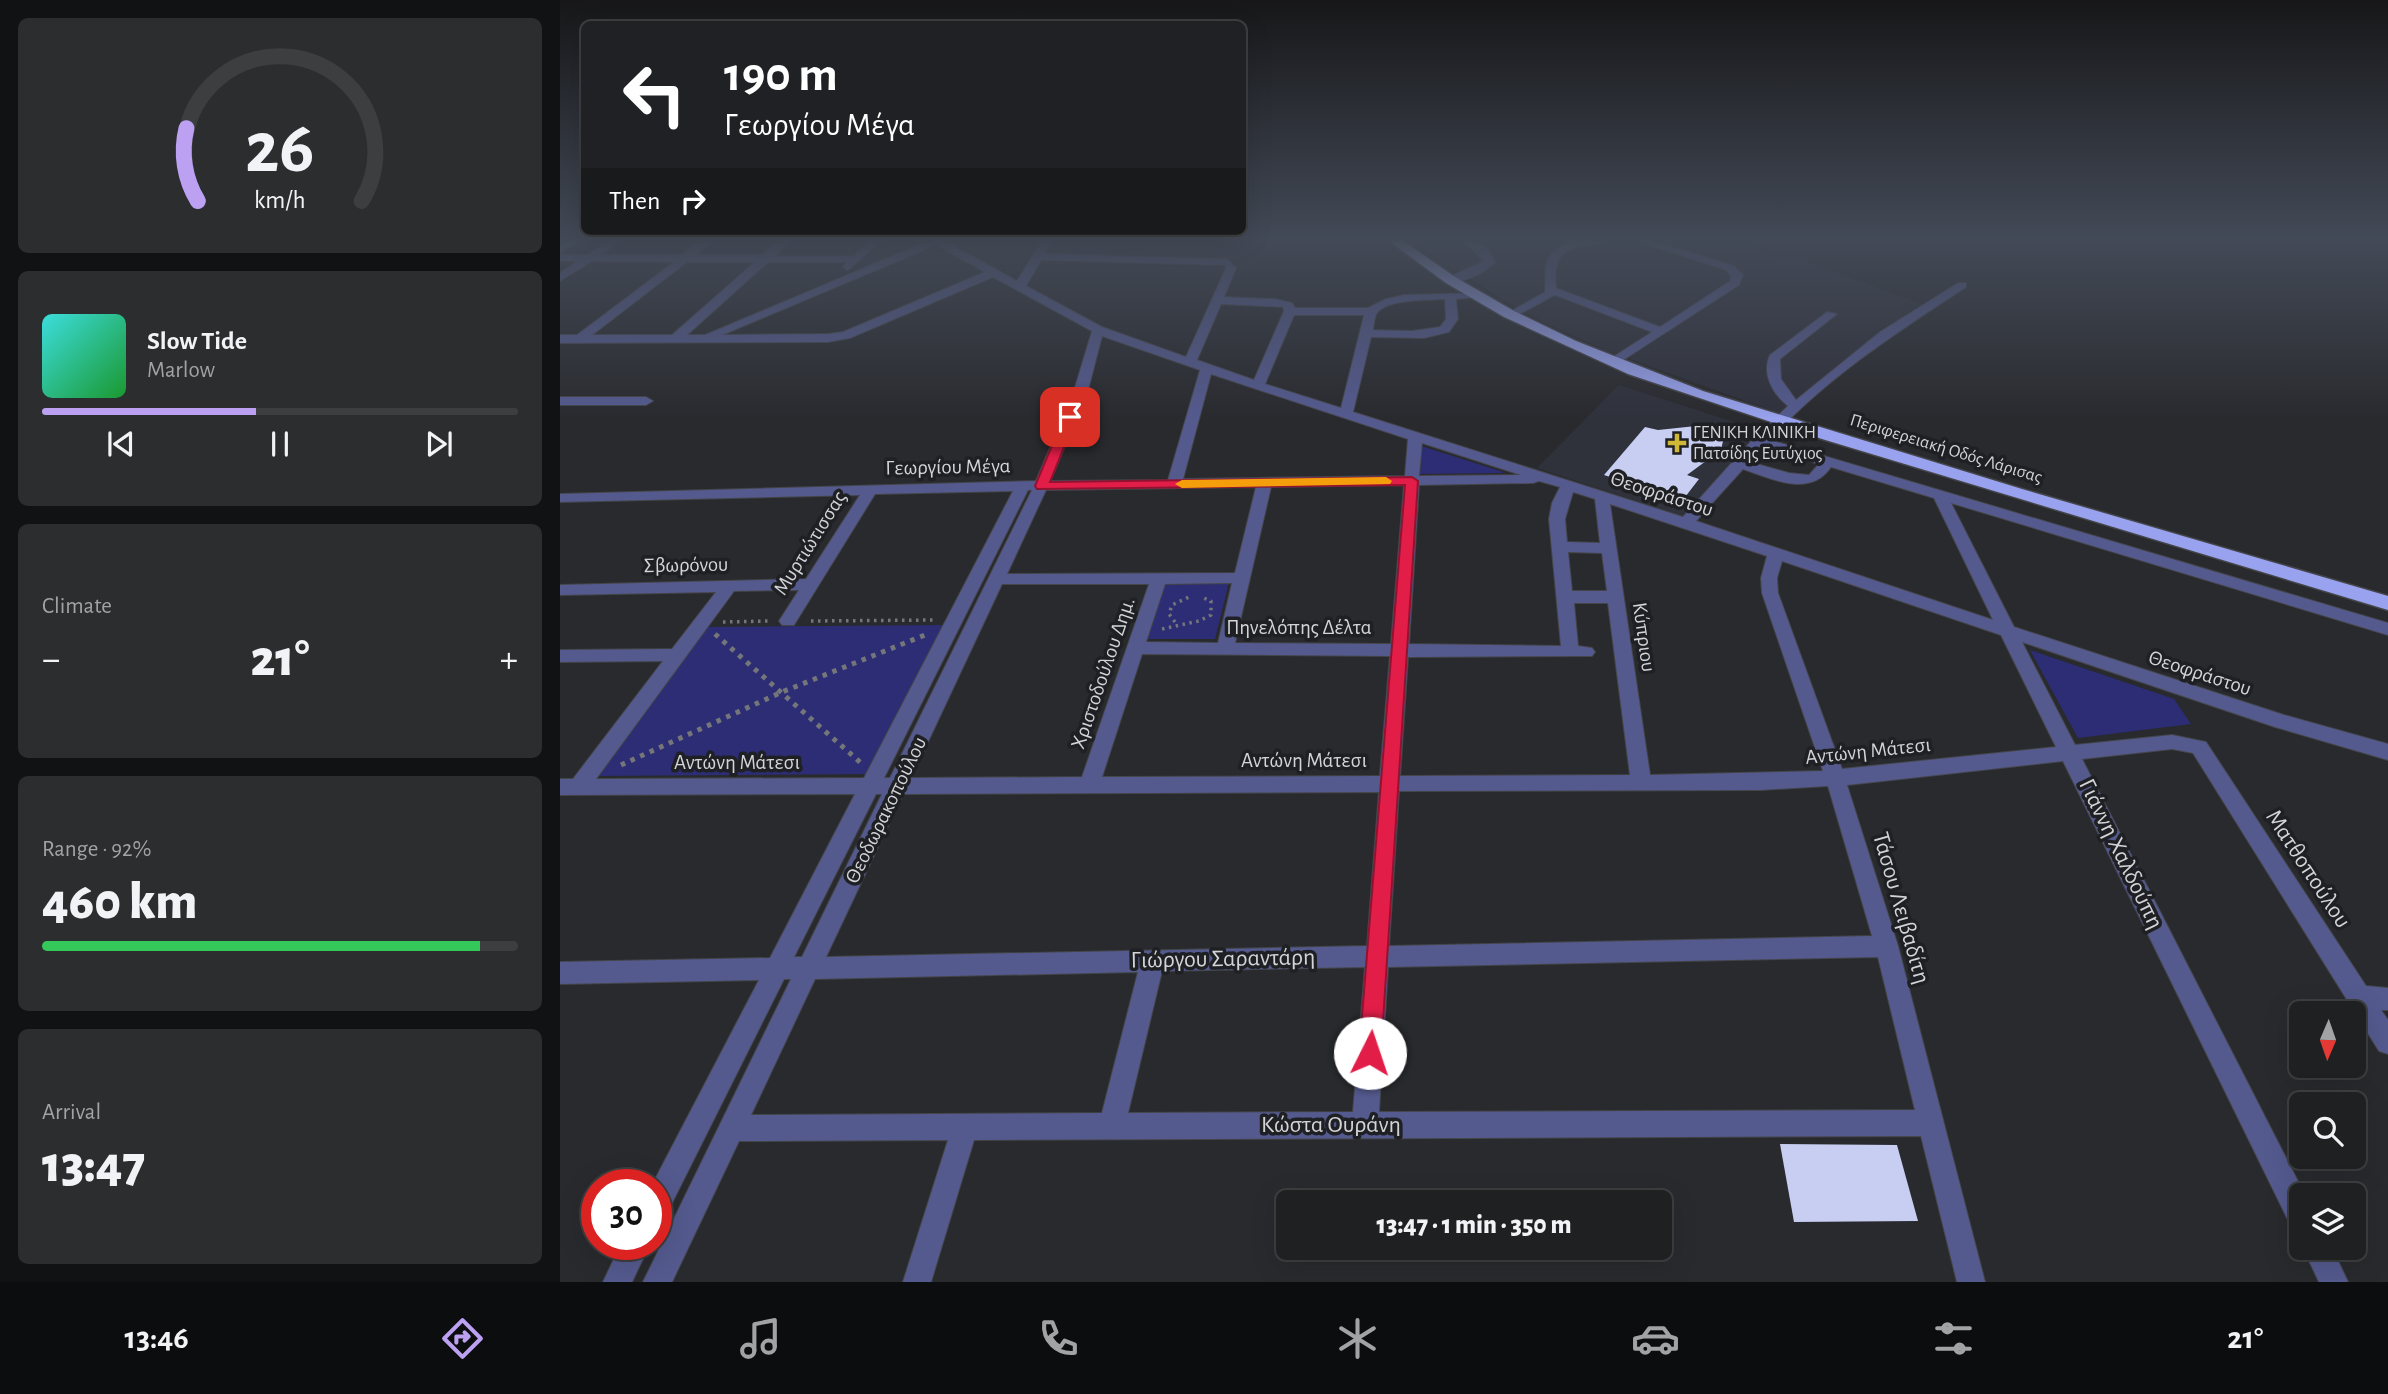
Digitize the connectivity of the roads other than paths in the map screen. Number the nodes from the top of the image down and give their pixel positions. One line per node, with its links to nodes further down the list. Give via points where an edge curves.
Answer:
1 (1218, 300): 26 (street)
2 (629, 301): 25 (street)
3 (717, 301): 23 (street)
4 (789, 301): 22 (street)
5 (927, 301): 22 (street, via 846,335 828,338)
6 (1046, 301): 19 (street, Θεοφράστου)
7 (1226, 301): 15 (street)
8 (1394, 301): 16 (street)
9 (1450, 301): 21 (street, via 1452,324 1447,329 1425,334)
10 (1486, 301): 18 (highway, Περιφερειακή Οδός Λάρισας)
11 (1538, 301): 18 (street)
12 (1580, 301): 20 (street)
13 (1709, 301): 20 (street)
14 (1937, 301): 32 (street, via 1895,327)
15 (1287, 307): 16 (street); 29 (street)
16 (1371, 312): 21 (street)
17 (1831, 314): 32 (street, via 1774,358 1773,372 1784,396)
18 (1510, 315): 27 (highway, Περιφερειακή Οδός Λάρισας)
19 (1098, 330): 26 (street, Θεοφράστου); 43 (street, Θεοδωρακοπούλου, via 1080,394)
20 (1662, 332): 27 (street)
21 (1367, 333): 33 (street)
22 (705, 337): 23 (street)
23 (676, 338): 25 (street)
24 (560, 339): 25 (street)
25 (580, 339)
26 (1191, 361): 28 (street, Θεοφράστου)
27 (1614, 362): 34 (highway, Περιφερειακή Οδός Λάρισας)
28 (1207, 367): 29 (street, Θεοφράστου); 42 (street)
29 (1258, 386): 33 (street, Θεοφράστου)
30 (560, 401): 31 (street)
31 (646, 401)
32 (1797, 406): 34 (street)
33 (1346, 414): 35 (street, Θεοφράστου)
34 (1780, 420): 36 (street); 61 (highway, Περιφερειακή Οδός Λάρισας)
35 (1415, 437): 39 (street, Θεοφράστου); 40 (street)
36 (1759, 441): 37 (street); 38 (street)
37 (1828, 461): 38 (street, via 1810,480); 46 (street)
38 (1739, 463): 49 (street)
39 (1547, 479): 40 (street, Γεωργίου Μέγα); 44 (street, Θεοφράστου)
40 (1412, 481): 41 (street, Γεωργίου Μέγα); 67 (street)
41 (1265, 482): 42 (street, Γεωργίου Μέγα); 54 (street)
42 (1174, 484): 43 (street, Γεωργίου Μέγα)
43 (1032, 486): 45 (street, Γεωργίου Μέγα); 55 (street, Θεοδωρακοπούλου); 77 (street)
44 (1568, 486): 47 (street, Θεοφράστου); 50 (street, via 1557,511)
45 (871, 489): 48 (street, Γεωργίου Μέγα); 56 (street, Μυρτιώτισσας)
46 (1938, 494): 63 (street); 64 (street, Γιάννη Χαλδούπη)
47 (1602, 497): 49 (street, Θεοφράστου); 51 (street, Κύπριου)
48 (561, 499)
49 (1686, 523): 52 (street, Θεοφράστου)
50 (1559, 547): 51 (street); 59 (street)
51 (1609, 548): 60 (street, Κύπριου)
52 (1776, 554): 64 (street, Θεοφράστου); 73 (street, Τάσου Λειβαδίτη, via 1770,593)
53 (1159, 578): 54 (street); 55 (street); 65 (street, Χριστοδούλου Δημ.)
54 (1243, 578): 66 (street)
55 (997, 579): 78 (street, Θεοδωρακοπούλου)
56 (812, 584): 57 (street, Σβωρόνου); 62 (street, Μυρτιώτισσας)
57 (728, 587): 58 (street, Σβωρόνου); 68 (street)
58 (560, 590)
59 (1564, 597): 60 (street); 67 (street, Πηνελόπης Δέλτα, via 1578,652)
60 (1616, 597): 76 (street, Κύπριου)
61 (2388, 603)
62 (788, 621)
63 (2388, 629)
64 (2008, 631): 71 (street, Γιάννη Χαλδούπη); 72 (street, Θεοφράστου, via 2282,722)
65 (1138, 648): 66 (street, Πηνελόπης Δέλτα); 74 (street, Χριστοδούλου Δημ.)
66 (1225, 649): 67 (street, Πηνελόπης Δέλτα)
67 (1399, 650): 75 (street)
68 (677, 655): 69 (street); 79 (street)
69 (560, 656)
70 (2172, 742): 71 (street, Αντώνη Μάτεσι); 86 (street, Ματθοπούλου, via 2199,747)
71 (2071, 752): 73 (street, Αντώνη Μάτεσι); 95 (street, Γιάννη Χαλδούπη)
72 (2388, 752)
73 (1835, 778): 76 (street, Αντώνη Μάτεσι); 80 (street, Τάσου Λειβαδίτη)
74 (1090, 783): 75 (street, Αντώνη Μάτεσι); 78 (street, Αντώνη Μάτεσι)
75 (1390, 783): 76 (street, Αντώνη Μάτεσι); 81 (street)
76 (1641, 783)
77 (873, 784): 78 (street, Αντώνη Μάτεσι); 79 (street, Αντώνη Μάτεσι); 84 (street)
78 (898, 784): 83 (street, Θεοδωρακοπούλου)
79 (570, 786)
80 (1886, 946): 81 (street, Γιώργου Σαραντάρη); 89 (street, Τάσου Λειβαδίτη)
81 (1377, 956): 82 (street, Γιώργου Σαραντάρη); 90 (street)
82 (1153, 960): 83 (street, Γιώργου Σαραντάρη); 91 (street)
83 (810, 967): 84 (street, Γιώργου Σαραντάρη); 93 (street, Θεοδωρακοπούλου)
84 (779, 968): 85 (street, Γιώργου Σαραντάρη); 94 (street)
85 (560, 973)
86 (2359, 997): 87 (street); 88 (street, Ματθοπούλου)
87 (2388, 999)
88 (2388, 1042)
89 (1930, 1122): 90 (street, Κώστα Ουράνη); 101 (street, Τάσου Λειβαδίτη)
90 (1365, 1125): 91 (street, Κώστα Ουράνη)
91 (1112, 1126): 92 (street, Κώστα Ουράνη)
92 (965, 1127): 93 (street, Κώστα Ουράνη); 100 (street)
93 (732, 1128): 99 (street, Θεοδωρακοπούλου)
94 (672, 1174)
95 (2289, 1192)
96 (628, 1260): 98 (street)
97 (2323, 1260): 102 (street)
98 (617, 1282)
99 (657, 1282)
100 (917, 1282)
101 (1970, 1282)
102 (2334, 1282)

